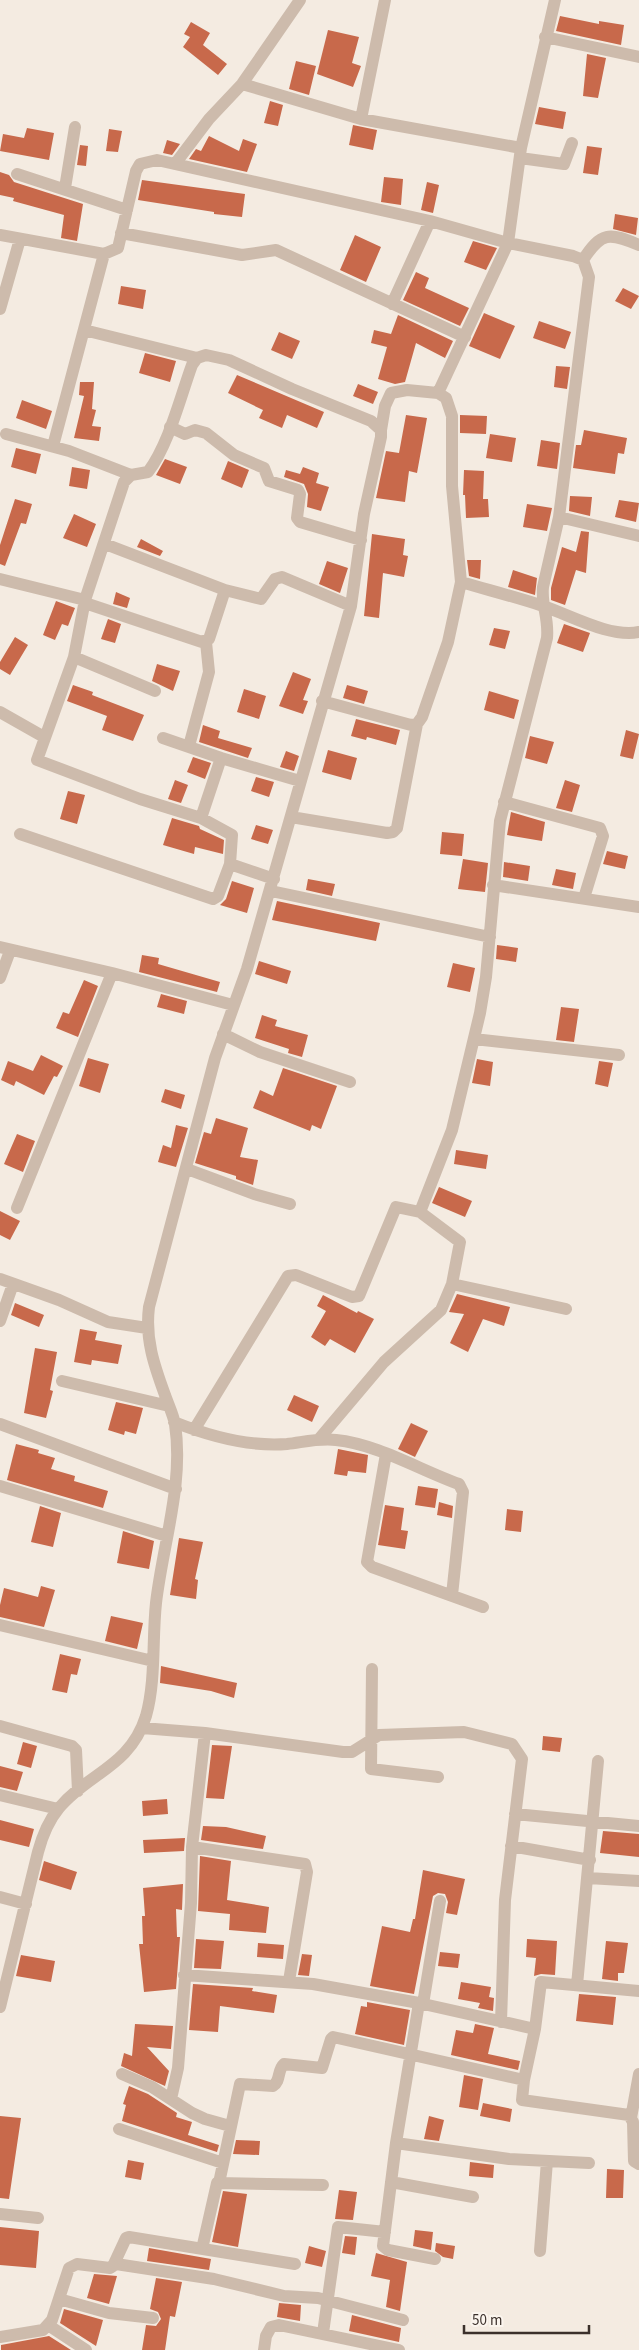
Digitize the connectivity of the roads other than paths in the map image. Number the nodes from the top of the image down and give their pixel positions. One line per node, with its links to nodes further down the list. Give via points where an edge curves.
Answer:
1 (300, 0): 6 (street)
2 (385, 0): 7 (street)
3 (555, 0): 4 (street)
4 (546, 38): 5 (street); 10 (street)
5 (639, 57)
6 (242, 84): 7 (street); 11 (street, via 209,119)
7 (360, 119): 10 (street)
8 (75, 126): 13 (street)
9 (572, 143): 10 (street, via 564,164)
10 (521, 153): 19 (street)
11 (175, 164): 14 (street, via 157,160 140,164 132,181); 15 (street)
12 (17, 174): 13 (street)
13 (65, 188): 14 (street)
14 (127, 210): 16 (street)
15 (430, 221): 19 (street); 23 (street)
16 (122, 232): 21 (street, via 118,248); 23 (street, via 242,255 276,250)
17 (0, 235): 18 (street)
18 (20, 239): 21 (street); 24 (street)
19 (508, 243): 22 (street); 26 (street)
20 (639, 245): 22 (street, via 605,236 597,241)
21 (104, 254): 25 (street)
22 (583, 260): 34 (street, via 589,277)
23 (392, 304): 26 (street)
24 (0, 309)
25 (84, 330): 27 (street); 32 (street)
26 (465, 337): 28 (street)
27 (197, 358): 29 (street); 30 (street, via 206,354 229,360 292,390 371,421)
28 (438, 393): 30 (street, via 407,390 391,393); 39 (street, via 446,398 452,416 452,486)
29 (170, 427): 33 (street, via 148,472); 36 (street, via 185,434 195,430 206,432 234,455 264,468 269,480 298,490 297,518 300,522)
30 (381, 430): 36 (street)
31 (6, 434): 32 (street)
32 (53, 446): 33 (street)
33 (131, 475): 37 (street, via 124,482)
34 (559, 517): 35 (street); 43 (street, via 543,587)
35 (639, 536)
36 (361, 540): 42 (street)
37 (105, 544): 40 (street); 41 (street)
38 (0, 579): 41 (street)
39 (461, 582): 43 (street); 50 (street, via 448,642)
40 (225, 590): 42 (street, via 261,599 275,579 282,577); 45 (street)
41 (85, 602): 45 (street); 46 (street)
42 (351, 606): 48 (street)
43 (543, 606): 44 (street, via 602,627); 56 (street, via 548,622 547,638)
44 (639, 632)
45 (206, 642): 53 (street, via 209,672)
46 (74, 657): 47 (street); 51 (street)
47 (155, 691)
48 (322, 701): 50 (street); 55 (street)
49 (0, 712): 51 (street)
50 (417, 724): 57 (street, via 393,832)
51 (44, 738): 58 (street, via 37,760)
52 (162, 738): 53 (street)
53 (188, 746): 54 (street)
54 (220, 758): 55 (street); 58 (street)
55 (300, 781): 57 (street)
56 (504, 802): 62 (street); 63 (street, via 600,828 603,836)
57 (291, 817): 61 (street)
58 (201, 818): 60 (street, via 232,834)
59 (20, 834): 60 (street, via 212,899 218,896)
60 (230, 864): 61 (street)
61 (272, 885): 65 (street); 69 (street)
62 (493, 885): 63 (street); 65 (street)
63 (584, 898): 64 (street)
64 (639, 907)
65 (490, 937): 71 (street, via 484,992)
66 (5, 949): 67 (street); 68 (street)
67 (112, 973): 69 (street); 76 (street)
68 (0, 978)
69 (233, 1005): 70 (street)
70 (223, 1034): 73 (street, via 260,1052); 74 (street)
71 (474, 1039): 72 (street); 77 (street, via 452,1130)
72 (619, 1055)
73 (350, 1082)
74 (187, 1168): 75 (street); 83 (street, via 153,1289)
75 (290, 1204)
76 (17, 1208)
77 (420, 1212): 80 (street, via 460,1242); 88 (street, via 396,1207 359,1296 352,1297 296,1274 288,1276)
78 (0, 1279): 79 (street)
79 (13, 1284): 82 (street); 83 (street, via 60,1300 108,1322)
80 (452, 1284): 81 (street); 89 (street, via 440,1310 384,1362)
81 (566, 1310)
82 (0, 1321)
83 (147, 1328): 85 (street, via 152,1359)
84 (62, 1381): 85 (street)
85 (169, 1406): 86 (street)
86 (174, 1422): 88 (street); 92 (street)
87 (0, 1424): 92 (street)
88 (194, 1430): 89 (street, via 265,1444)
89 (319, 1439): 90 (street, via 356,1443)
90 (386, 1454): 94 (street, via 462,1487); 94 (street, via 367,1562 372,1567)
91 (0, 1486): 93 (street)
92 (176, 1489): 93 (street)
93 (167, 1536): 97 (street, via 156,1606)
94 (452, 1595): 95 (street)
95 (483, 1607)
96 (0, 1625): 97 (street)
97 (153, 1661): 100 (street, via 150,1697)
98 (372, 1669): 102 (street)
99 (0, 1726): 105 (street, via 72,1746 76,1750)
100 (142, 1728): 101 (street); 105 (street, via 120,1757)
101 (205, 1734): 102 (street, via 343,1752 352,1752); 111 (street)
102 (370, 1740): 104 (street, via 371,1769); 108 (street, via 379,1735 464,1732 512,1744 522,1759)
103 (598, 1761): 109 (street)
104 (438, 1776)
105 (78, 1791): 107 (street)
106 (0, 1796): 107 (street)
107 (58, 1809): 118 (street, via 41,1840)
108 (515, 1814): 109 (street); 112 (street)
109 (594, 1822): 110 (street); 113 (street)
110 (639, 1826)
111 (192, 1846): 119 (street, via 191,1903); 120 (street, via 305,1864 307,1872)
112 (511, 1846): 113 (street); 126 (street, via 505,1900)
113 (590, 1860): 114 (street)
114 (588, 1878): 115 (street); 122 (street)
115 (639, 1881)
116 (0, 1897): 118 (street)
117 (440, 1901): 124 (street)
118 (26, 1904): 121 (street)
119 (184, 1975): 120 (street); 132 (street, via 178,2068)
120 (289, 1982): 124 (street)
121 (3, 1984): 125 (street)
122 (577, 1985): 123 (street); 127 (street, via 541,1982)
123 (639, 1990)
124 (421, 2003): 126 (street); 128 (street)
125 (0, 2007)
126 (501, 2022): 127 (street)
127 (535, 2029): 131 (street)
128 (411, 2055): 131 (street); 134 (street, via 333,2037 322,2068 284,2064 273,2086 240,2084); 136 (street)
129 (122, 2074): 132 (street, via 152,2087)
130 (639, 2074): 133 (street)
131 (524, 2080): 133 (street, via 522,2100)
132 (171, 2100): 134 (street, via 205,2119)
133 (631, 2118): 140 (street, via 634,2161)
134 (230, 2126): 138 (street)
135 (119, 2129): 138 (street)
136 (396, 2143): 137 (street); 141 (street)
137 (547, 2161): 139 (street); 149 (street)
138 (223, 2163): 142 (street)
139 (589, 2164)
140 (639, 2164)
141 (391, 2182): 144 (street); 147 (street)
142 (219, 2183): 143 (street); 148 (street, via 215,2185)
143 (323, 2185)
144 (473, 2197)
145 (0, 2214): 146 (street)
146 (38, 2218)
147 (385, 2232): 150 (street, via 385,2249); 154 (street, via 338,2228)
148 (202, 2248): 151 (street, via 129,2236); 152 (street)
149 (540, 2251)
150 (435, 2259)
151 (116, 2264): 153 (street, via 110,2268 72,2265); 154 (street, via 214,2279 284,2296)
152 (295, 2264)
153 (59, 2299): 155 (street, via 109,2313); 157 (street)
154 (328, 2301): 156 (street); 158 (street)
155 (153, 2318)
156 (403, 2320)
157 (48, 2325): 159 (street, via 43,2330); 160 (street)
158 (323, 2333): 161 (street, via 292,2326 270,2327); 162 (street)
159 (0, 2338)
160 (86, 2350)
161 (264, 2350)
162 (399, 2350)

